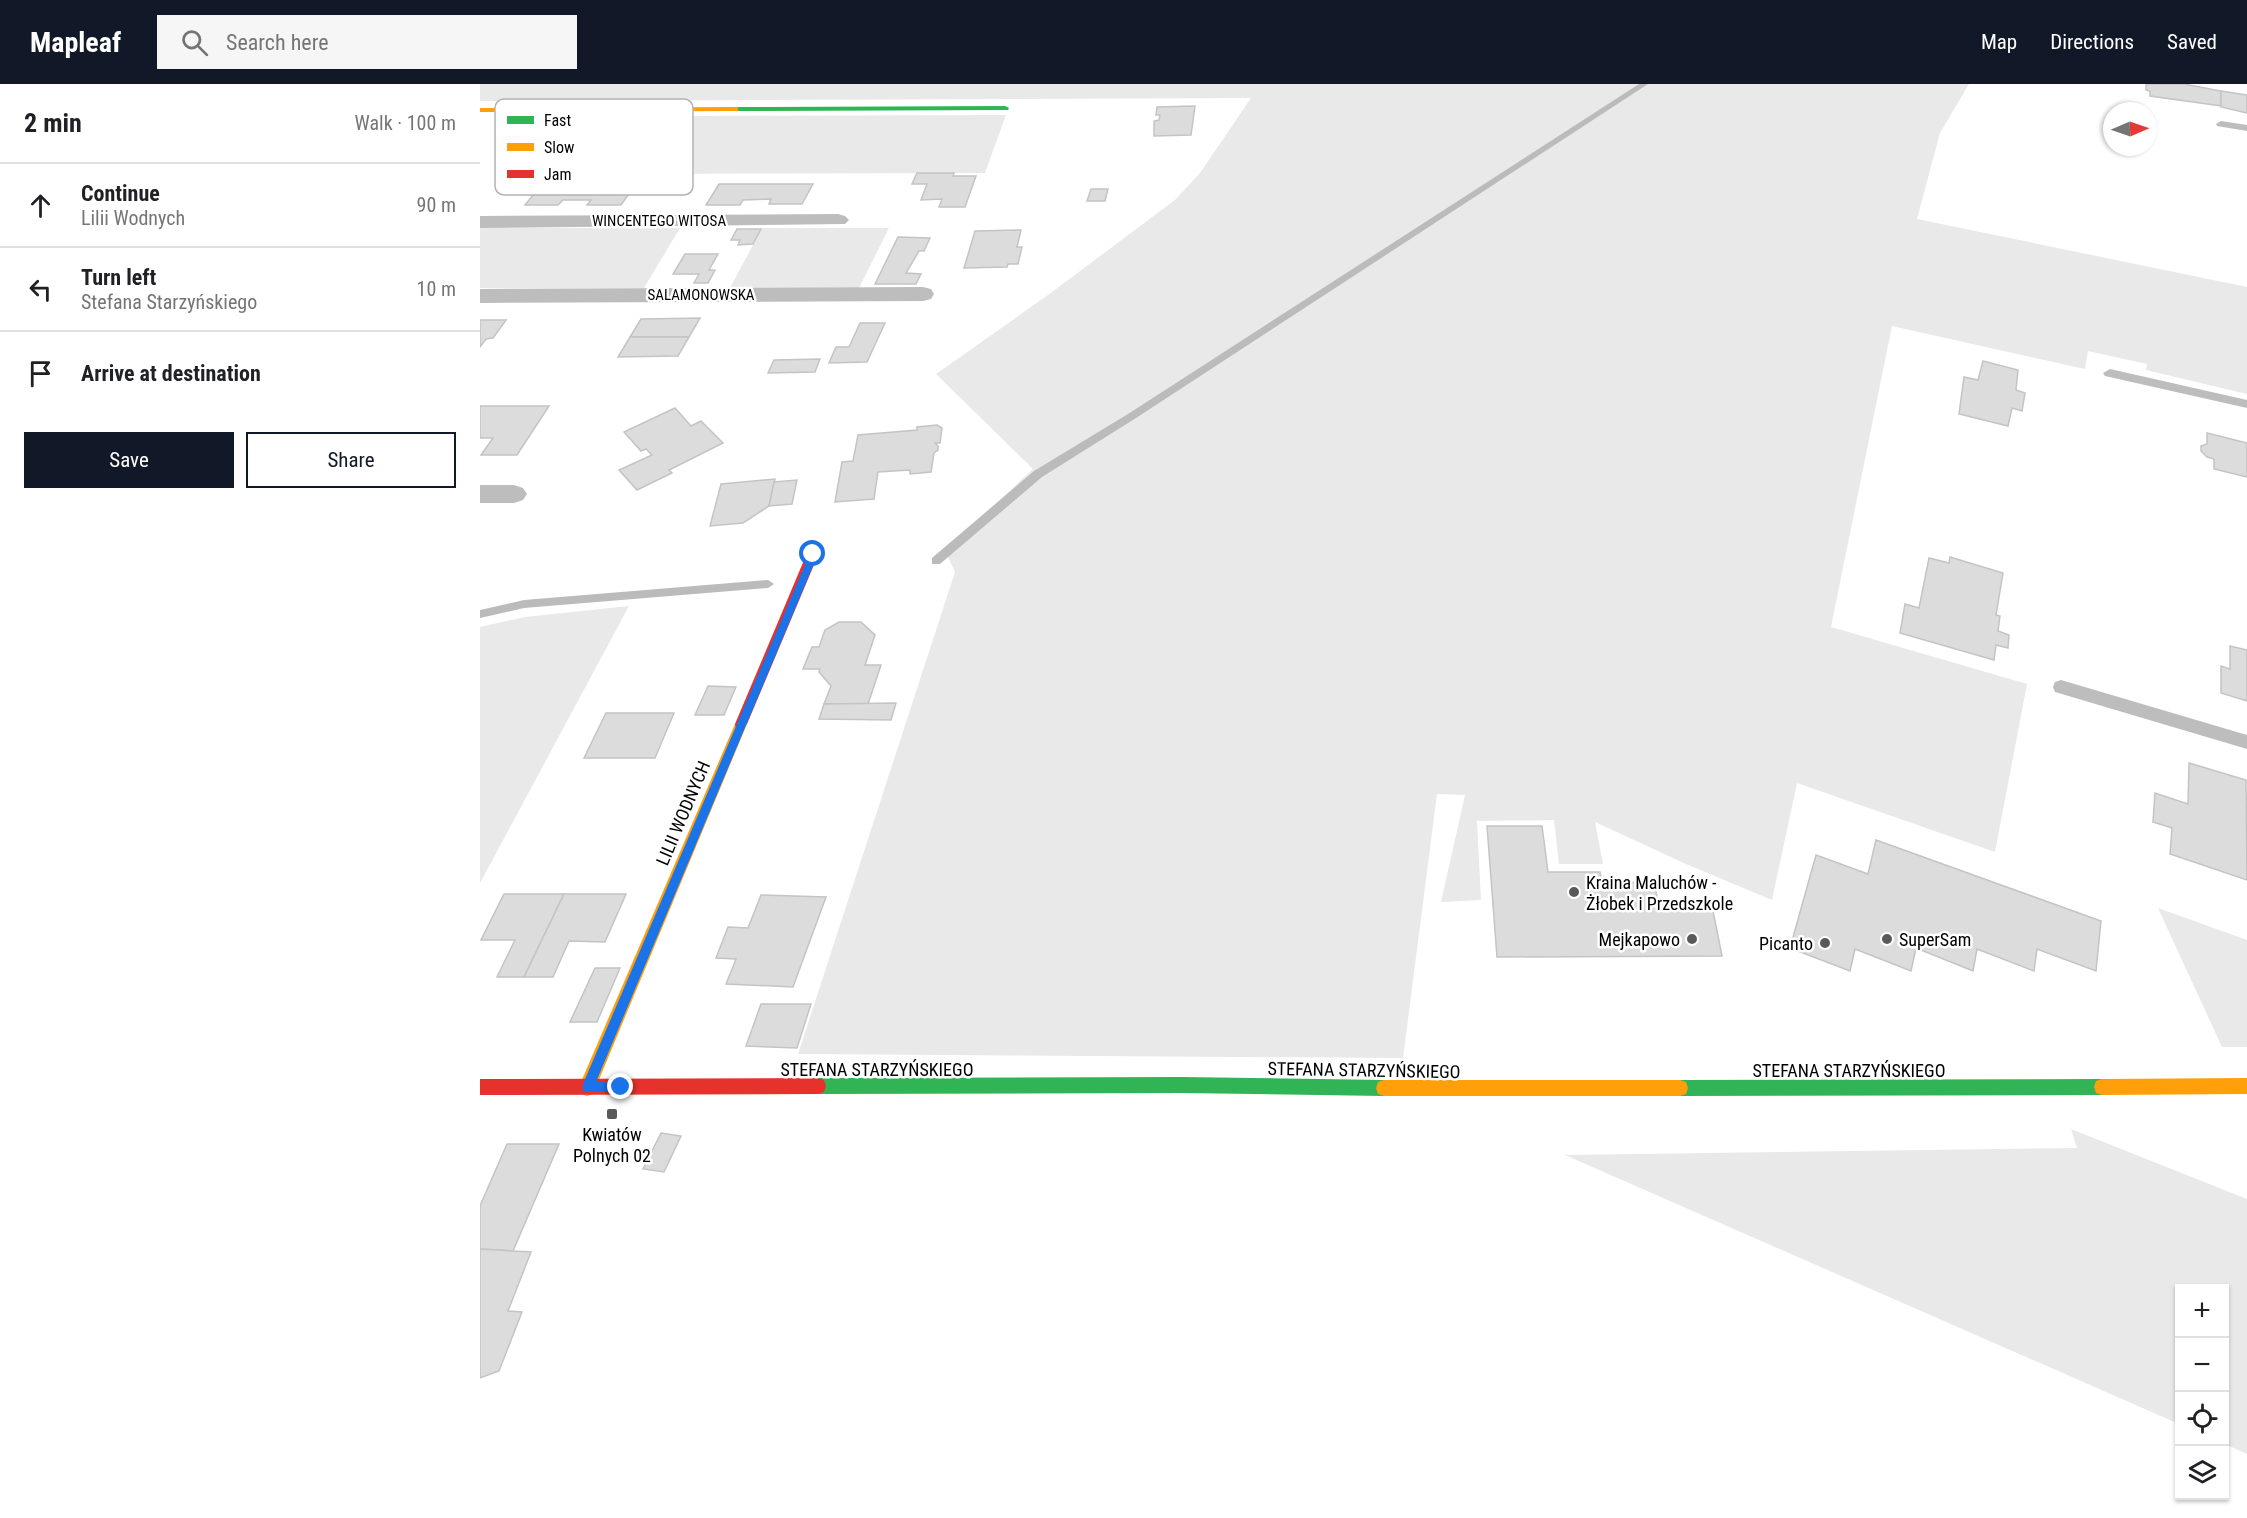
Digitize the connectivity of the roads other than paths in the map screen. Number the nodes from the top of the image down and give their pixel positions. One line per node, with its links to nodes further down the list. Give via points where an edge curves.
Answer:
1 (1005, 108): 2 (street)
2 (693, 109)
3 (480, 110): 4 (street)
4 (495, 110)
5 (2221, 124): 6 (lane)
6 (2247, 128)
7 (838, 220): 8 (street, WINCENTEGO WITOSA)
8 (480, 222)
9 (923, 294): 10 (street, SALAMONOWSKA)
10 (480, 296)
11 (2110, 373): 12 (lane)
12 (2247, 404)
13 (480, 494): 14 (street)
14 (514, 494)
15 (813, 554): 20 (street, LILII WODNYCH)
16 (2061, 687): 17 (lane)
17 (2247, 742)
18 (2247, 1086): 20 (street, STEFANA STARZYŃSKIEGO)
19 (480, 1087): 20 (street, STEFANA STARZYŃSKIEGO)
20 (587, 1088)

